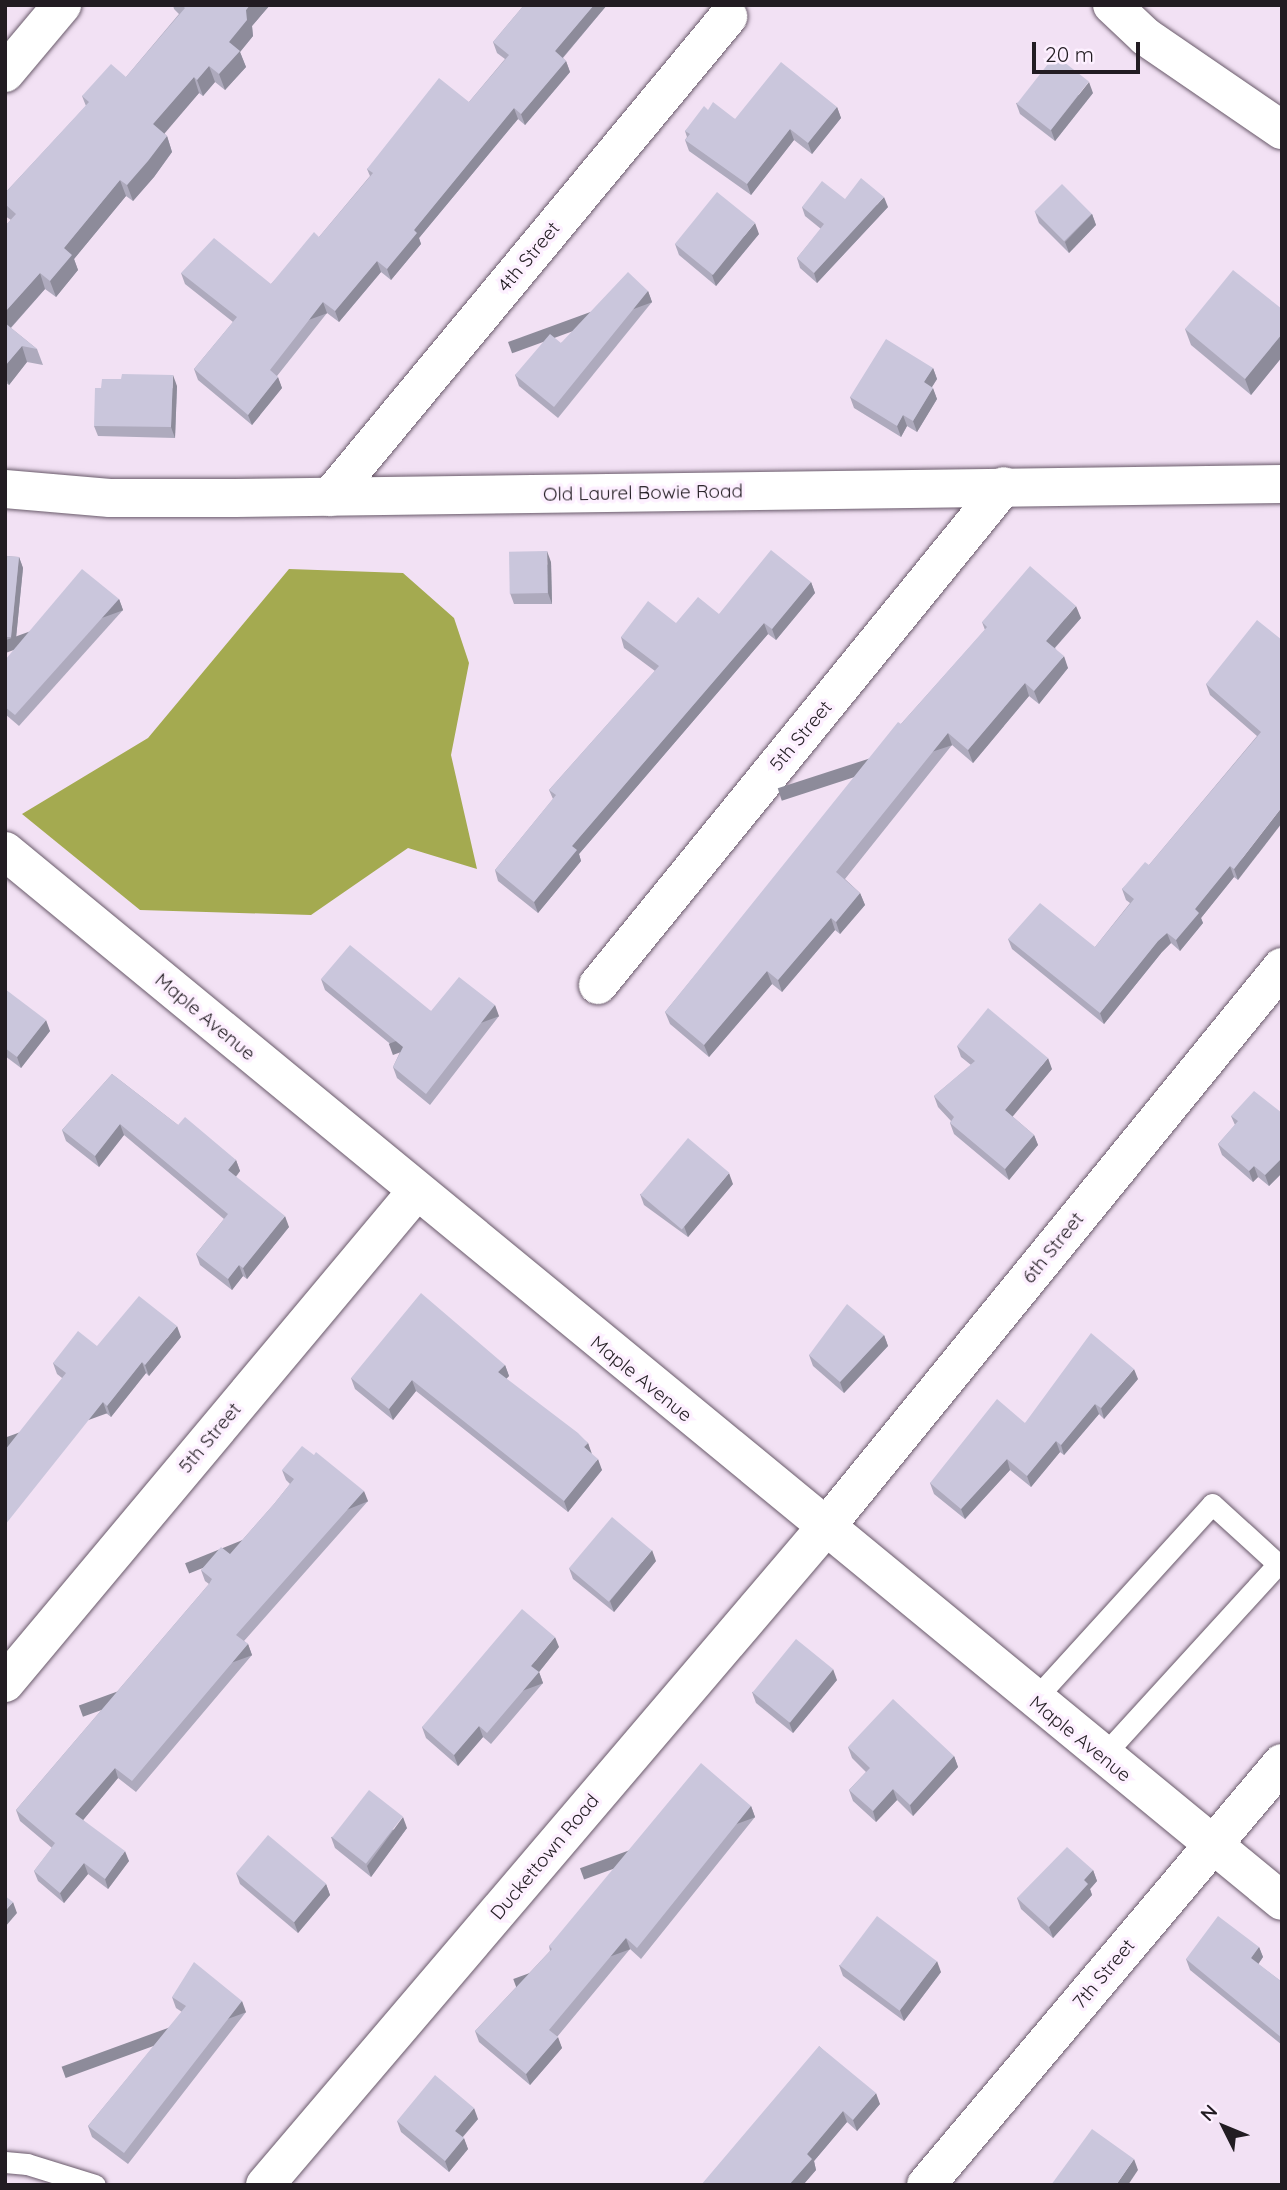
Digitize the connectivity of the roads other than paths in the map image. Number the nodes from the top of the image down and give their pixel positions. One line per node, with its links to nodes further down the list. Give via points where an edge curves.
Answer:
1 (62, 5): 4 (street)
2 (1112, 5): 5 (street, via 1146,37)
3 (728, 17): 9 (street, 4th Street)
4 (5, 73)
5 (1282, 130)
6 (1282, 484): 7 (street, Old Laurel Bowie Road)
7 (1004, 486): 9 (street, Old Laurel Bowie Road); 12 (street, 5th Street)
8 (5, 489): 9 (street, Old Laurel Bowie Road, via 110,498)
9 (331, 497)
10 (5, 851): 13 (street, Maple Avenue)
11 (1282, 967): 14 (street, 6th Street)
12 (598, 985)
13 (415, 1193): 14 (street, Maple Avenue); 15 (street, 5th Street)
14 (824, 1529): 16 (street, Maple Avenue); 23 (street, Duckettown Road)
15 (5, 1683)
16 (1033, 1701): 17 (street, Maple Avenue); 17 (lane, via 1212,1504 1278,1564)
17 (1102, 1757): 19 (street, Maple Avenue)
18 (1282, 1763): 19 (street, 7th Street)
19 (1213, 1845): 20 (street, Maple Avenue); 24 (street, 7th Street)
20 (1282, 1901)
21 (5, 2162): 22 (lane, via 27,2164)
22 (95, 2185)
23 (265, 2185)
24 (926, 2185)

